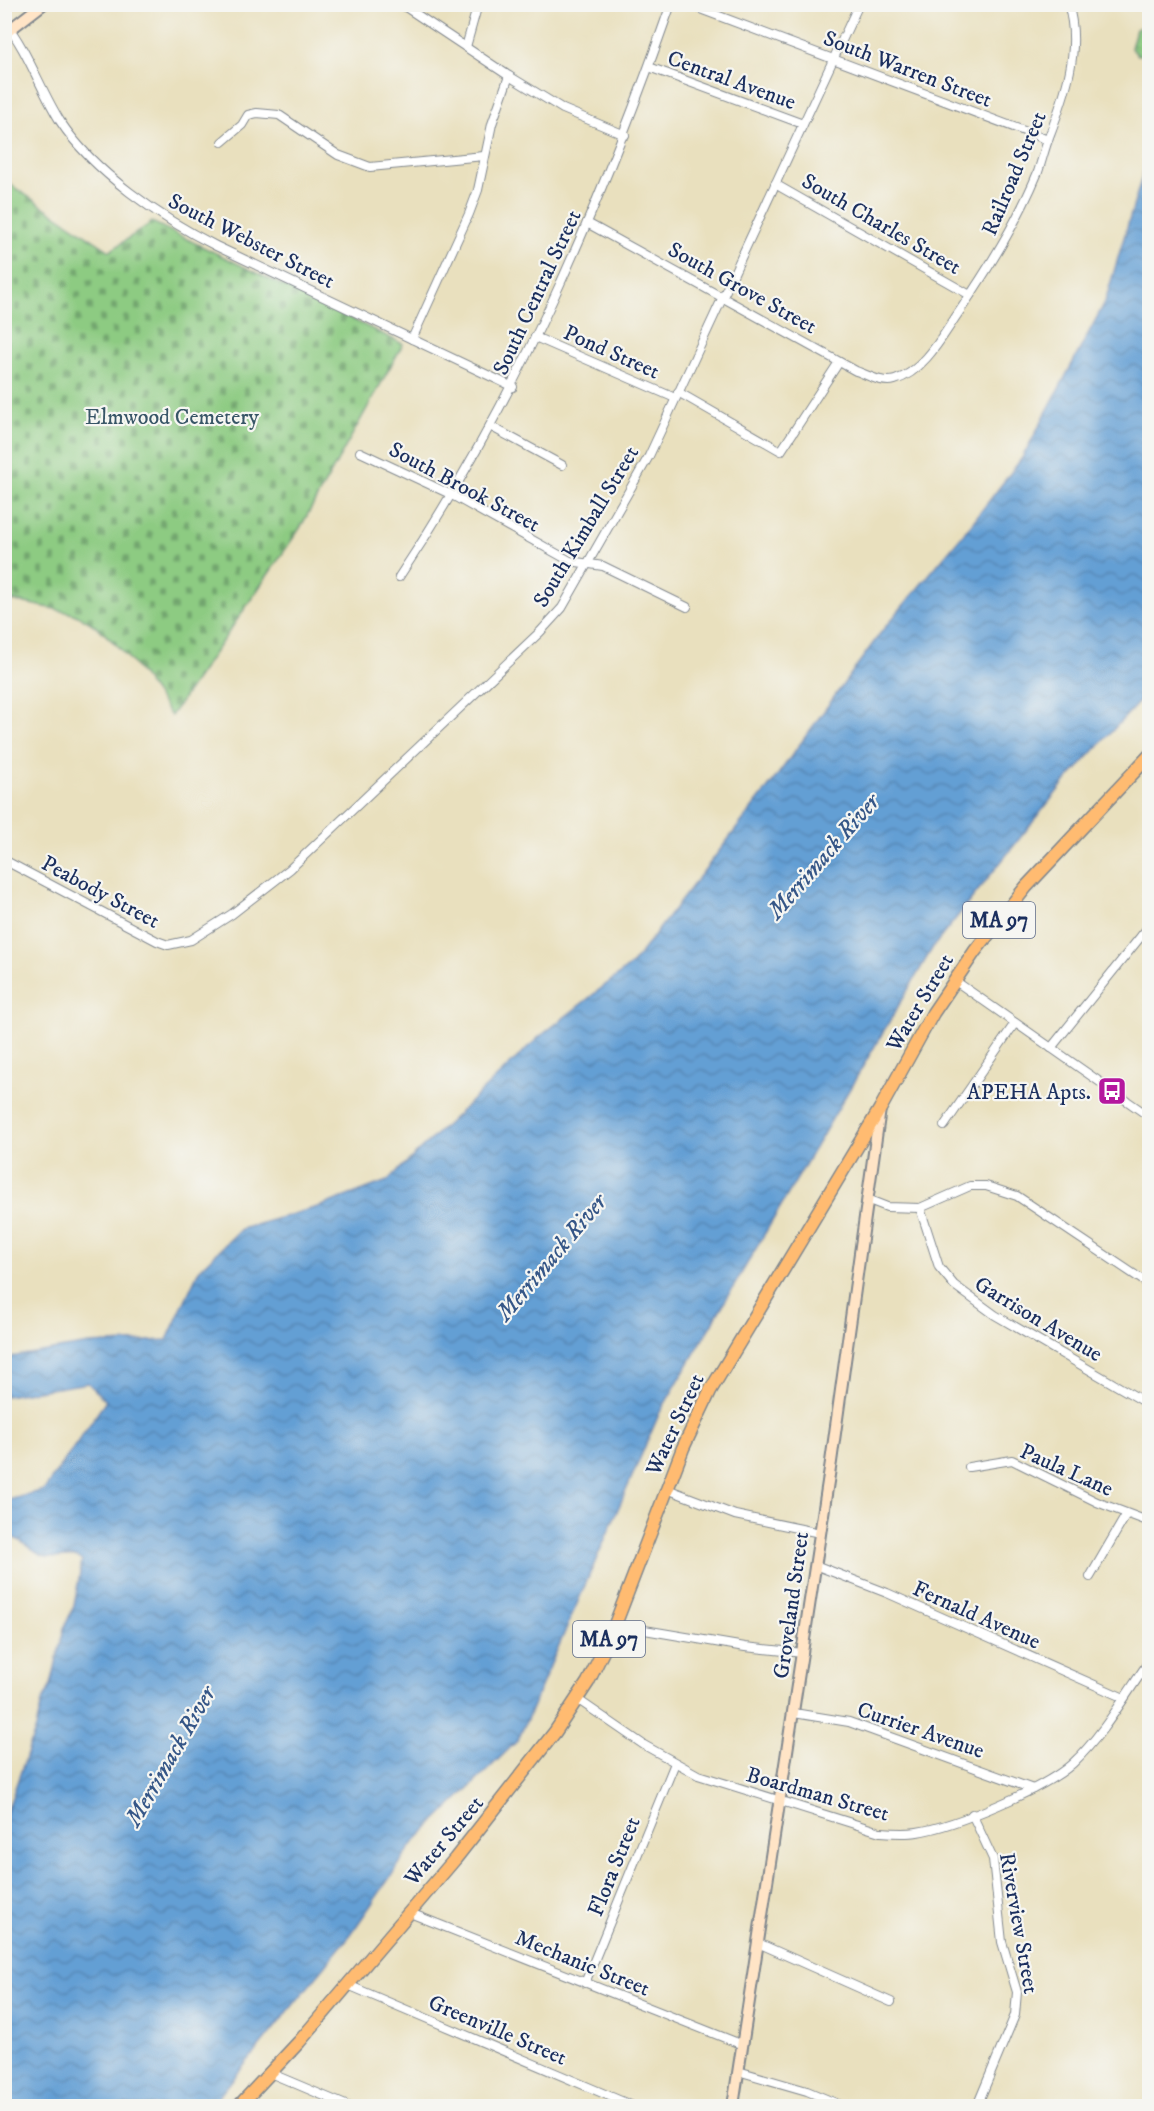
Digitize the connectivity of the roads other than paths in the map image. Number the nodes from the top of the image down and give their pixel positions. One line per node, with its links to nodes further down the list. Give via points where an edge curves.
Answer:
1 (44, 4): 8 (main road)
2 (401, 4): 9 (street)
3 (478, 4): 9 (street)
4 (671, 4): 11 (street, South Central Street)
5 (687, 4): 10 (street, South Warren Street)
6 (859, 4): 10 (street, South Kimball Street)
7 (1068, 4): 15 (street, Railroad Street, via 1074,35 1072,58 1061,107)
8 (7, 28): 23 (street, South Webster Street, via 68,132 152,209 190,233)
9 (466, 47): 12 (street)
10 (834, 58): 13 (street, South Kimball Street); 15 (street, South Warren Street)
11 (649, 67): 13 (street, Central Avenue); 14 (street, South Central Street)
12 (509, 76): 14 (street, via 563,109); 17 (street)
13 (803, 124): 18 (street, South Kimball Street)
14 (625, 135): 19 (street, South Central Street)
15 (1048, 140): 20 (street, Railroad Street, via 1001,248)
16 (222, 142): 17 (street, via 235,133 248,115 269,113 279,115 338,155 370,166)
17 (484, 156): 23 (street, via 469,214)
18 (775, 184): 20 (street, South Charles Street); 21 (street, South Kimball Street)
19 (587, 223): 21 (street, South Grove Street); 22 (street, South Central Street)
20 (970, 295): 25 (street, Railroad Street, via 919,364 894,380)
21 (723, 296): 24 (street, South Grove Street); 27 (street, South Kimball Street)
22 (535, 337): 26 (street, South Central Street); 27 (street, Pond Street)
23 (412, 339): 26 (street, South Webster Street)
24 (840, 362): 25 (street, South Grove Street); 27 (street, Pond Street, via 781,451)
25 (883, 381)
26 (513, 387): 28 (street, South Central Street)
27 (676, 395): 32 (street, South Kimball Street, via 649,456)
28 (490, 426): 30 (street); 31 (street, South Central Street)
29 (360, 452): 31 (street, South Brook Street)
30 (561, 465)
31 (450, 494): 32 (street, South Brook Street, via 570,561); 33 (street, South Central Street, via 438,520)
32 (587, 563): 34 (street, South Brook Street, via 603,566); 40 (street, South Kimball Street, via 562,608 540,632 337,826 232,914)
33 (399, 577)
34 (687, 607)
35 (1149, 755): 41 (main road, Water Street / MA 97, via 1026,887)
36 (4, 860): 40 (street, Peabody Street, via 157,942)
37 (1149, 925): 38 (street)
38 (1142, 935): 39 (street); 43 (street)
39 (1149, 941)
40 (183, 943)
41 (954, 980): 42 (street); 44 (main road, Water Street / MA 97)
42 (1015, 1023): 43 (street); 46 (street)
43 (1051, 1048): 45 (street)
44 (880, 1109): 47 (main road, Groveland Street); 52 (main road, Water Street / MA 97, via 710,1391)
45 (1149, 1116)
46 (944, 1126)
47 (869, 1200): 48 (street, via 887,1207); 55 (main road, Groveland Street)
48 (920, 1208): 49 (street, via 970,1186 1000,1190 1017,1196); 50 (street, Garrison Avenue, via 939,1267 954,1285 995,1315)
49 (1149, 1285)
50 (1149, 1405)
51 (969, 1467): 53 (street, Paula Lane, via 1012,1460)
52 (667, 1489): 55 (street, via 735,1515); 58 (main road, Water Street / MA 97)
53 (1126, 1515): 54 (street, Paula Lane); 57 (street)
54 (1149, 1522)
55 (820, 1533): 56 (main road, Groveland Street)
56 (815, 1565): 59 (main road, Groveland Street); 61 (street, Fernald Avenue)
57 (1090, 1577)
58 (615, 1625): 59 (street); 62 (main road, Water Street / MA 97)
59 (802, 1653): 63 (main road, Groveland Street)
60 (1149, 1660): 61 (street, Boardman Street)
61 (1124, 1698): 65 (street, Boardman Street, via 1080,1756)
62 (577, 1699): 64 (street, Boardman Street); 68 (main road, Water Street / MA 97, via 515,1785)
63 (794, 1713): 65 (street, Currier Avenue, via 849,1722); 66 (main road, Groveland Street)
64 (675, 1763): 66 (street, Boardman Street, via 724,1785); 70 (street, Flora Street)
65 (1033, 1789): 67 (street, Boardman Street)
66 (780, 1802): 67 (street, Boardman Street, via 880,1832 928,1829); 69 (main road, Groveland Street)
67 (972, 1814): 82 (street, Riverview Street, via 993,1859 1002,1942 1017,2000 1016,2015)
68 (410, 1912): 70 (street, Mechanic Street); 71 (main road, Water Street / MA 97)
69 (758, 1943): 72 (street); 73 (main road, Groveland Street)
70 (585, 1983): 73 (street, Mechanic Street)
71 (348, 1985): 75 (main road, Water Street / MA 97); 79 (street, Greenville Street)
72 (891, 2002)
73 (743, 2045): 74 (main road, Groveland Street)
74 (738, 2071): 80 (main road, Groveland Street); 81 (street)
75 (270, 2073): 76 (street); 77 (main road, Water Street / MA 97)
76 (333, 2104): 78 (street)
77 (239, 2106)
78 (348, 2106)
79 (633, 2106)
80 (733, 2106)
81 (843, 2106)
82 (977, 2106)

